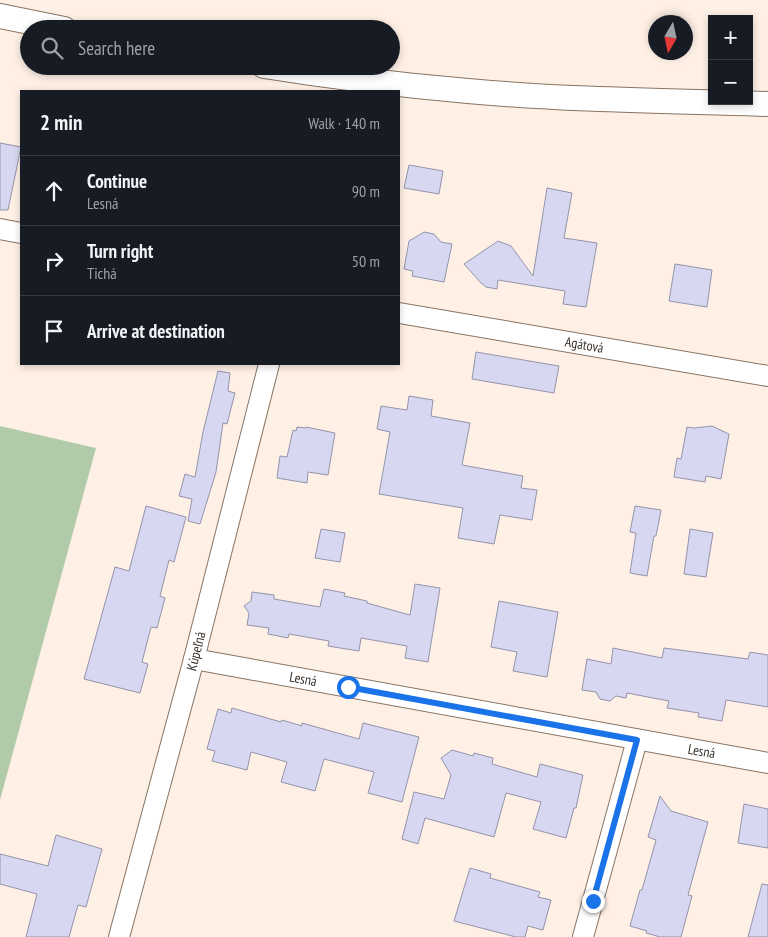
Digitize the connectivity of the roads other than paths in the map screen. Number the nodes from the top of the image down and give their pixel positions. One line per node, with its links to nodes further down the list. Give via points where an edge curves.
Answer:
1 (0, 16): 2 (street)
2 (20, 20)
3 (301, 75): 4 (street)
4 (343, 85): 5 (street)
5 (768, 104)
6 (0, 228): 7 (street)
7 (20, 233)
8 (400, 313): 10 (street, Agátová)
9 (269, 365): 11 (street, Kúpeľná)
10 (768, 376)
11 (194, 659): 12 (street, Lesná); 14 (street, Kúpeľná)
12 (637, 740): 13 (street, Lesná); 15 (street)
13 (768, 763)
14 (120, 937)
15 (583, 937)

